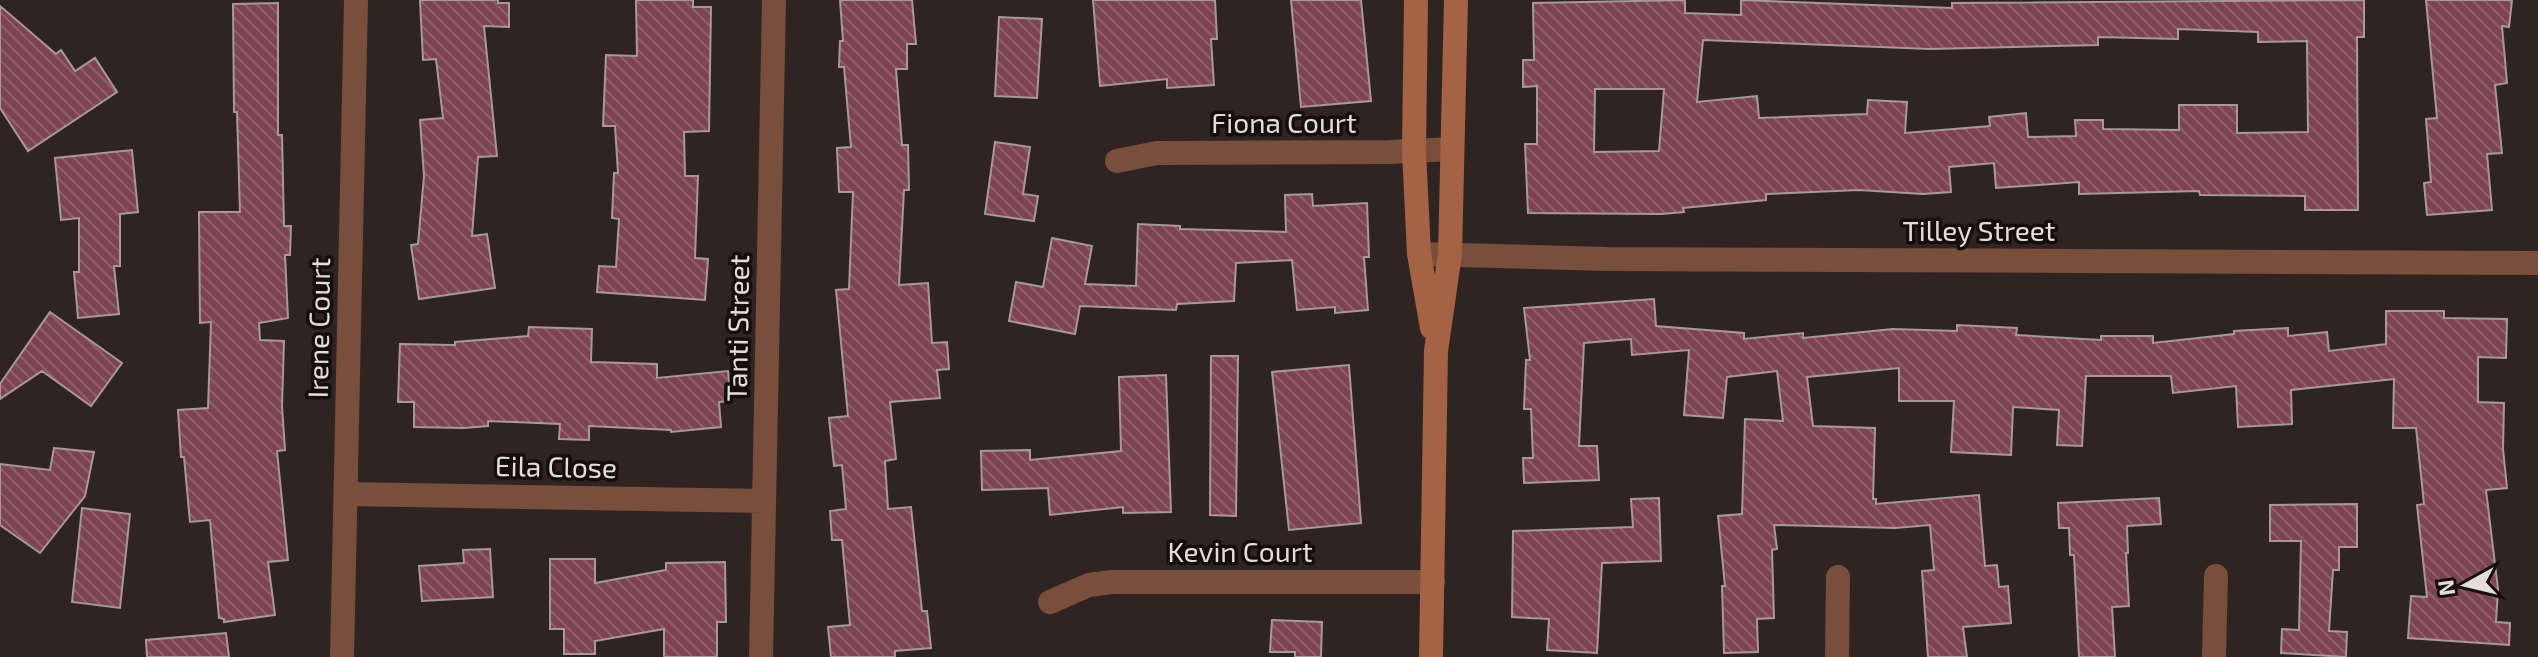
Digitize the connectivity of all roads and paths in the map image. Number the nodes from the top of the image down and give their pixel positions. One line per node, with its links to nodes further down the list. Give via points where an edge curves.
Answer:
1 (356, 0): 12 (street, Irene Court)
2 (774, 0): 13 (street, Tanti Street)
3 (1416, 0): 6 (main road)
4 (1456, 0): 5 (main road)
5 (1452, 149): 6 (street, Fiona Court); 9 (main road)
6 (1414, 151): 7 (street, Fiona Court, via 1157,153); 8 (main road)
7 (1117, 161)
8 (1419, 254): 9 (street, Tilley Street); 11 (main road)
9 (1450, 254): 10 (street, Tilley Street); 11 (main road)
10 (2538, 263)
11 (1436, 351): 16 (main road)
12 (346, 494): 13 (street, Eila Close); 18 (street, Irene Court)
13 (764, 501): 19 (street, Tanti Street)
14 (2216, 576): 22 (street)
15 (1838, 577): 21 (street)
16 (1433, 582): 17 (street, Kevin Court, via 1112,582 1089,585); 20 (main road)
17 (1050, 602)
18 (342, 657)
19 (761, 657)
20 (1431, 657)
21 (1837, 657)
22 (2214, 657)

